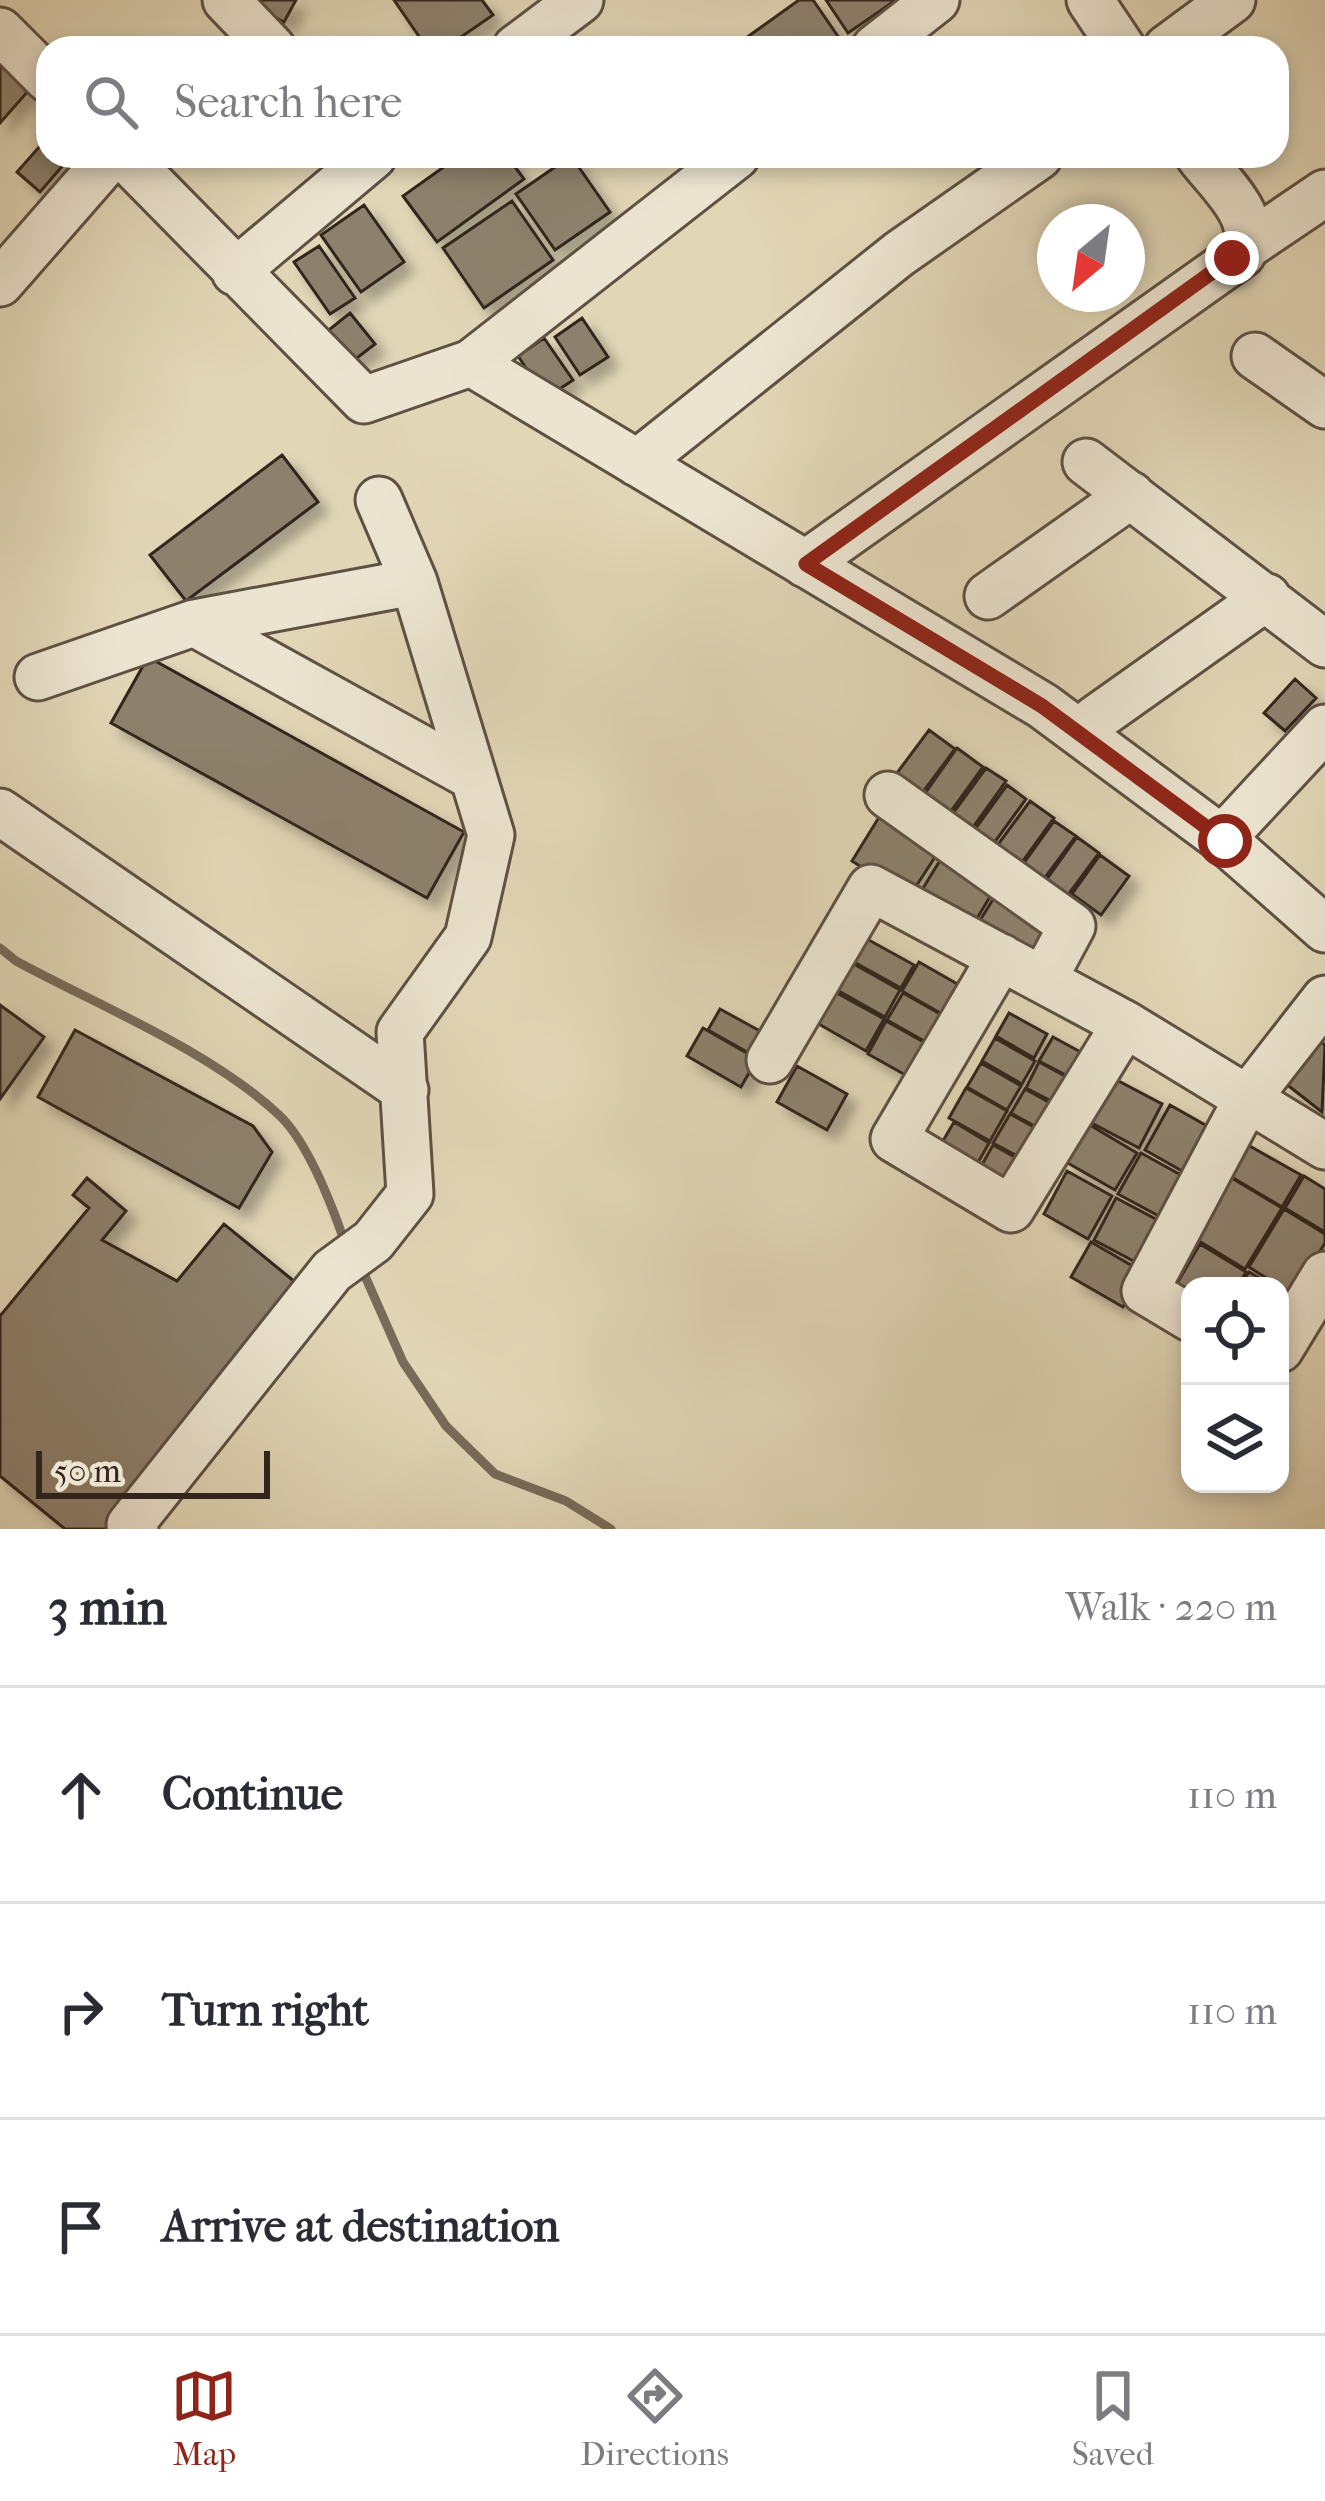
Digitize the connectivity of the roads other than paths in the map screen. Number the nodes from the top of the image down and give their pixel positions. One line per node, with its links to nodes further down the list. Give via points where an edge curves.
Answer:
1 (226, 0): 7 (street)
2 (936, 0): 9 (street)
3 (1090, 0): 10 (street)
4 (1232, 0): 11 (street)
5 (558, 6): 8 (street)
6 (0, 31): 12 (street)
7 (260, 36)
8 (528, 36)
9 (890, 36)
10 (1114, 36)
11 (1183, 36)
12 (36, 67)
13 (100, 168): 22 (street)
14 (135, 168): 21 (street)
15 (359, 168): 21 (street)
16 (721, 168): 24 (street)
17 (1023, 168): 27 (street, via 899,254)
18 (1208, 168): 20 (street, via 1248,221)
19 (1325, 193): 20 (street)
20 (1247, 245): 30 (street)
21 (235, 272): 24 (street, via 364,400)
22 (2, 276)
23 (1255, 356): 25 (street)
24 (471, 363): 27 (street)
25 (1322, 397)
26 (1086, 462): 28 (street)
27 (638, 463): 30 (street)
28 (1131, 495): 32 (street); 33 (street)
29 (379, 500): 31 (street)
30 (806, 564): 43 (street, via 1042,706 1225,841)
31 (414, 582): 34 (street); 39 (street)
32 (988, 596)
33 (1267, 597): 35 (street); 37 (street)
34 (194, 623): 36 (street); 39 (street)
35 (1325, 644)
36 (38, 677)
37 (1095, 719)
38 (1325, 728): 42 (street)
39 (472, 777): 49 (street, via 491,835 468,937 400,1032)
40 (889, 795): 45 (street, via 1072,926)
41 (0, 812): 49 (street)
42 (1232, 828)
43 (1325, 929)
44 (1001, 957): 45 (street); 47 (street, via 894,1139 1012,1210); 48 (street, via 871,888)
45 (1043, 980): 47 (street)
46 (1325, 999): 50 (street)
47 (1125, 1024): 50 (street)
48 (770, 1060)
49 (405, 1090): 55 (street, via 410,1193 373,1240 332,1271 130,1525)
50 (1247, 1099): 51 (street); 53 (street, via 1145,1291)
51 (1325, 1146)
52 (1325, 1275): 54 (street)
53 (1181, 1313)
54 (1289, 1334)
55 (135, 1529)

